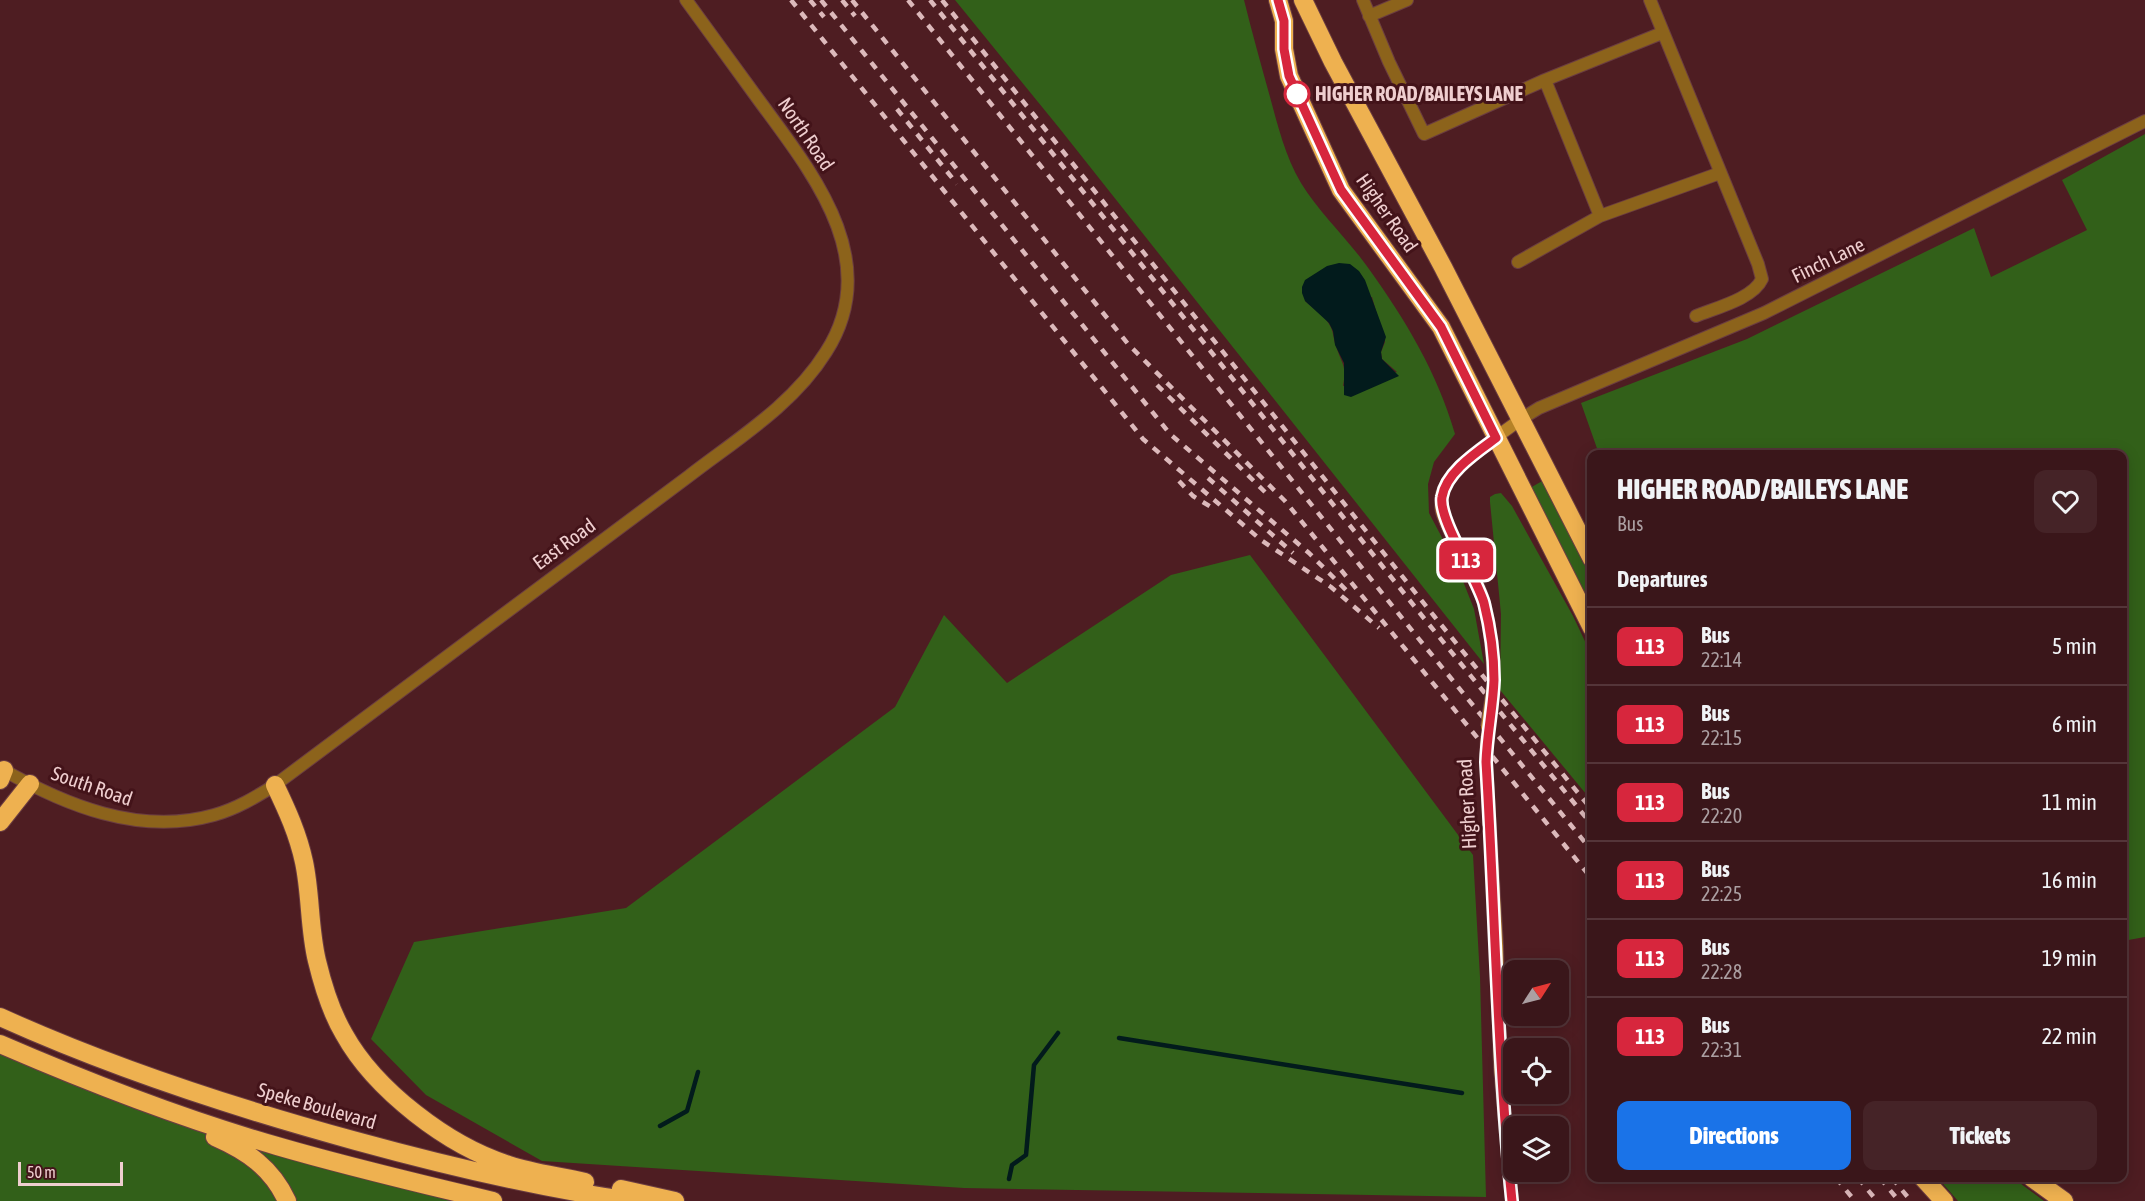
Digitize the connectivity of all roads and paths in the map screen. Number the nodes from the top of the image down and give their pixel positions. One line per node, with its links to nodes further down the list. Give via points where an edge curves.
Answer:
1 (687, 0): 14 (street, North Road, via 792,145 828,202 846,252)
2 (1278, 0): 17 (highway, Higher Road, via 1289,76 1341,190 1441,327)
3 (1303, 0): 16 (highway, Higher Road)
4 (1363, 0): 7 (street)
5 (1407, 0): 7 (street)
6 (1650, 0): 8 (street)
7 (1369, 16): 9 (street, via 1424,134)
8 (1662, 33): 9 (street); 11 (street)
9 (1545, 80): 12 (street)
10 (2145, 121): 16 (street, Finch Lane, via 1773,309)
11 (1720, 173): 12 (street); 15 (street, via 1762,279 1750,294)
12 (1600, 216): 13 (street)
13 (1518, 262)
14 (845, 309): 22 (street, East Road, via 826,352 778,408)
15 (1695, 316)
16 (1521, 419): 17 (street, Higher Road); 18 (highway, Higher Road)
17 (1496, 438): 19 (highway, Higher Road); 32 (street, Higher Road, bridge, via 1468,459 1446,483 1441,501 1447,523 1475,578 1492,641 1494,680 1486,762 1500,1067)
18 (1587, 549)
19 (1587, 618)
20 (1, 773): 21 (street, South Road)
21 (30, 784): 22 (street, South Road, via 108,816 159,823 226,811); 23 (highway)
22 (275, 785): 31 (highway, via 293,823 304,862 310,923 328,999 364,1064 446,1135 479,1153 510,1166)
23 (0, 822)
24 (0, 1017): 30 (highway, Speke Boulevard, via 164,1083 274,1119 525,1183)
25 (0, 1044): 28 (highway, via 230,1143 267,1169); 29 (highway, via 128,1096 276,1146)
26 (1927, 1182): 33 (highway)
27 (2038, 1182): 34 (highway)
28 (287, 1201)
29 (493, 1201)
30 (632, 1201)
31 (675, 1201)
32 (1512, 1201)
33 (1944, 1201)
34 (2064, 1201)

